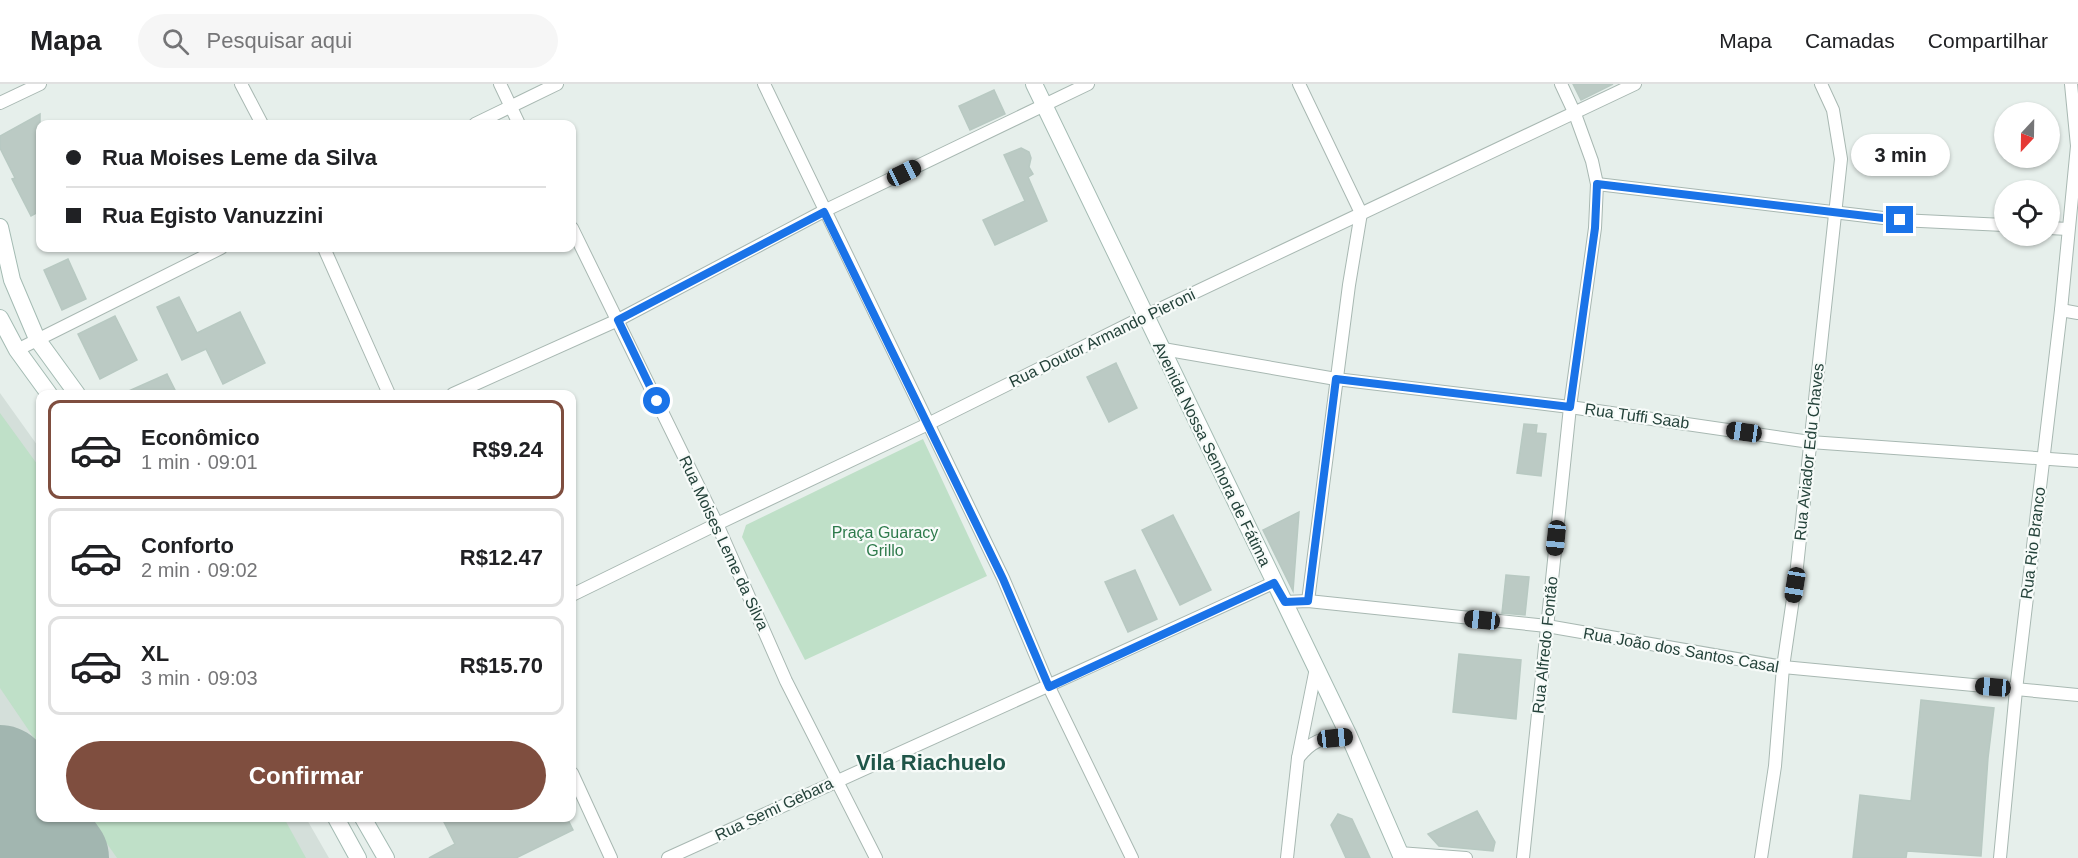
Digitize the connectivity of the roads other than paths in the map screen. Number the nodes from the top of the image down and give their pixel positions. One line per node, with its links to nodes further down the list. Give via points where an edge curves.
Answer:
1 (40, 84): 13 (street)
2 (241, 84): 17 (street)
3 (500, 84): 15 (street)
4 (557, 84): 15 (street)
5 (764, 84): 22 (street)
6 (1034, 84): 14 (street, Avenida Nossa Senhora de Fátima)
7 (1088, 84): 14 (street)
8 (1299, 84): 23 (street)
9 (1561, 84): 16 (street, Rua Alfredo Fontão)
10 (1635, 84): 16 (street, Rua Doutor Armando Pieroni)
11 (1821, 84): 24 (street, Rua Aviador Edu Chaves, via 1833,110 1841,159)
12 (2071, 84): 20 (street, Rua Rio Branco)
13 (0, 103)
14 (1044, 105): 22 (street); 34 (street, Avenida Nossa Senhora de Fátima)
15 (511, 108): 18 (street); 19 (street)
16 (1575, 114): 21 (street, Rua Alfredo Fontão); 23 (street, Rua Doutor Armando Pieroni)
17 (260, 120)
18 (484, 120)
19 (517, 120)
20 (2078, 146): 28 (street, Rua Rio Branco)
21 (1597, 184): 24 (street); 45 (street, Rua Alfredo Fontão, via 1595,228)
22 (824, 212): 36 (street); 46 (street)
23 (1361, 213): 34 (street, Rua Doutor Armando Pieroni); 40 (street)
24 (1833, 213): 25 (street); 47 (street, Rua Aviador Edu Chaves)
25 (1994, 225)
26 (0, 227): 37 (street, via 12,280)
27 (2060, 229): 28 (street)
28 (2068, 229): 32 (street, Rua Rio Branco)
29 (576, 236): 36 (street, Rua Moises Leme da Silva)
30 (213, 252): 37 (street)
31 (326, 252): 43 (street)
32 (2061, 310): 33 (street); 48 (street, Rua Rio Branco)
33 (2078, 313)
34 (1145, 316): 38 (street, Avenida Nossa Senhora de Fátima); 46 (street, Rua Doutor Armando Pieroni)
35 (0, 318): 39 (street)
36 (618, 320): 44 (street); 50 (street, Rua Moises Leme da Silva)
37 (37, 339): 39 (street); 42 (street)
38 (1162, 349): 40 (street, Rua Tuffi Saab); 51 (street, Avenida Nossa Senhora de Fátima)
39 (17, 350): 41 (street)
40 (1336, 379): 45 (street, Rua Tuffi Saab); 53 (street)
41 (46, 390)
42 (74, 390)
43 (387, 390)
44 (462, 390)
45 (1570, 407): 47 (street, Rua Tuffi Saab); 55 (street, Rua Alfredo Fontão)
46 (928, 424): 50 (street, Rua Doutor Armando Pieroni); 58 (street, via 1003,579)
47 (1810, 442): 48 (street, Rua Tuffi Saab); 57 (street, Rua Aviador Edu Chaves)
48 (2043, 458): 49 (street, Rua Tuffi Saab); 59 (street, Rua Rio Branco)
49 (2078, 461)
50 (717, 524): 52 (street, Rua Doutor Armando Pieroni); 64 (street, Rua Moises Leme da Silva, via 786,681)
51 (1274, 583): 54 (street, Avenida Nossa Senhora de Fátima); 58 (street, Rua Semi Gebara)
52 (576, 593)
53 (1308, 601): 54 (street, Rua João dos Santos Casal); 55 (street, Rua João dos Santos Casal)
54 (1285, 602): 56 (street, Avenida Nossa Senhora de Fátima)
55 (1547, 626): 57 (street, Rua João dos Santos Casal); 76 (street, Rua Alfredo Fontão)
56 (1316, 668): 61 (street, Avenida Nossa Senhora de Fátima); 62 (street)
57 (1783, 668): 59 (street, Rua João dos Santos Casal); 77 (street, Rua Aviador Edu Chaves, via 1775,766)
58 (1049, 687): 64 (street, Rua Semi Gebara); 73 (street)
59 (2016, 690): 60 (street, Rua João dos Santos Casal); 78 (street, Rua Rio Branco)
60 (2078, 695)
61 (1349, 736): 62 (street, via 1309,744); 67 (street, Avenida Nossa Senhora de Fátima)
62 (1298, 758): 74 (street)
63 (576, 781): 70 (street)
64 (836, 781): 71 (street, Rua Semi Gebara); 72 (street, Rua Moises Leme da Silva)
65 (338, 822): 68 (street)
66 (365, 822): 69 (street)
67 (1400, 855): 75 (street)
68 (358, 858)
69 (386, 858)
70 (611, 858)
71 (668, 858)
72 (876, 858)
73 (1132, 858)
74 (1287, 858)
75 (1466, 858)
76 (1523, 858)
77 (1761, 858)
78 (2000, 858)

